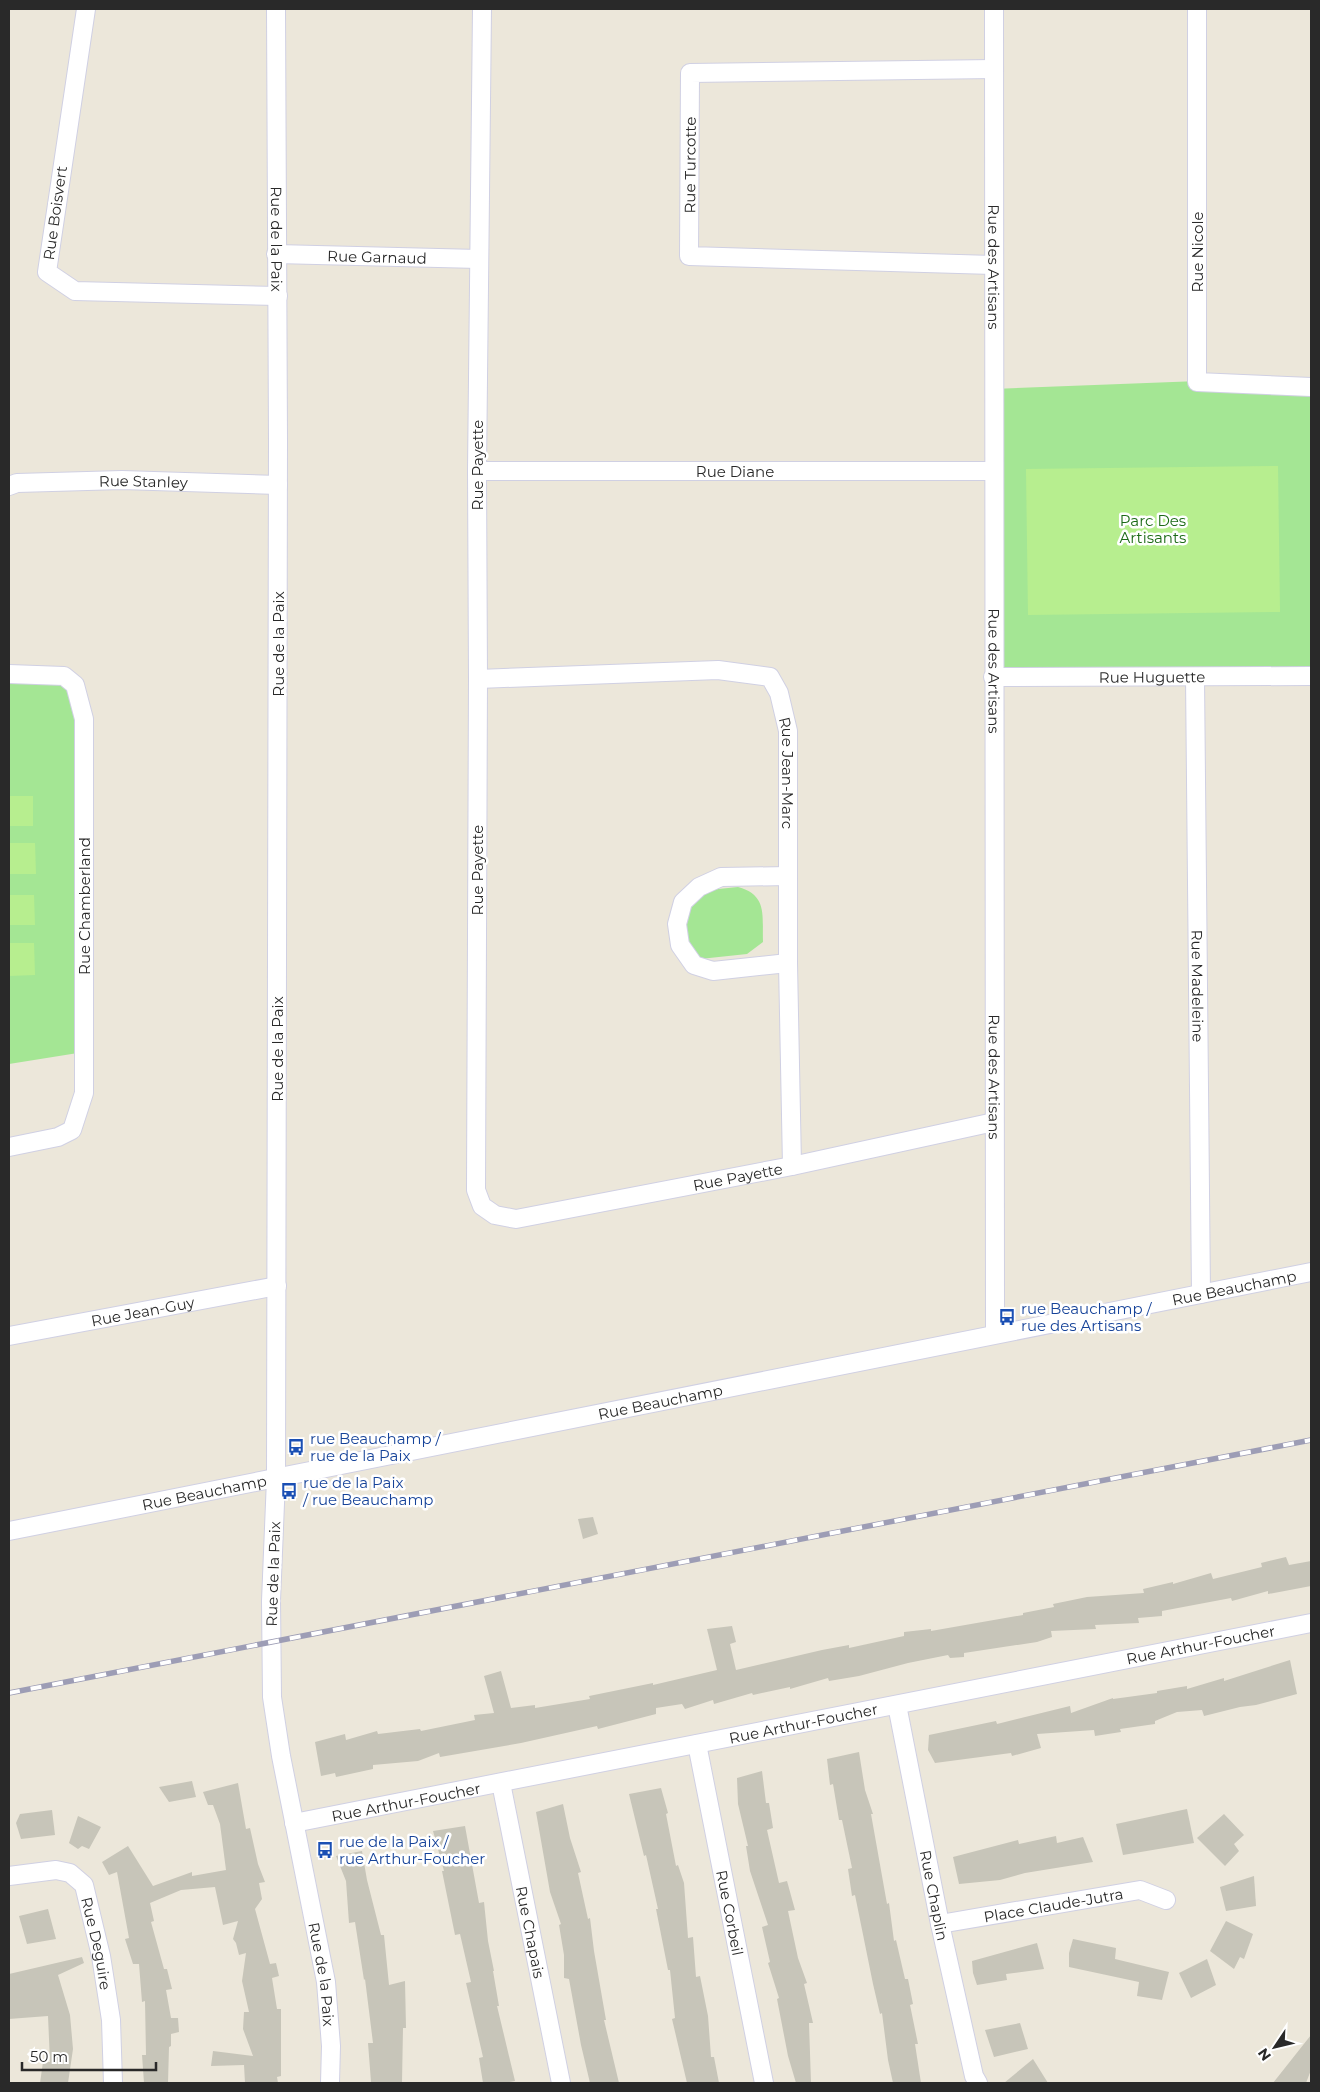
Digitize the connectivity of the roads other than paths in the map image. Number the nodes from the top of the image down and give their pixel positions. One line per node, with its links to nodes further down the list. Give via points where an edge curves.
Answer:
1 (86, 9): 10 (street, Rue Boisvert, via 47,272 74,291)
2 (276, 9): 7 (street, Rue de la Paix)
3 (482, 9): 8 (street, Rue Payette)
4 (994, 9): 6 (street, Rue des Artisans)
5 (1197, 9): 11 (street, Rue Nicole, via 1197,382)
6 (994, 69): 9 (street, Rue des Artisans); 9 (street, Rue Turcotte, via 690,73 689,256)
7 (276, 254): 8 (street, Rue Garnaud); 10 (street, Rue de la Paix)
8 (479, 259): 12 (street, Rue Payette)
9 (993, 266): 13 (street, Rue des Artisans)
10 (278, 296): 14 (street, Rue de la Paix)
11 (1311, 387)
12 (476, 471): 13 (street, Rue Diane); 20 (street, Rue Payette)
13 (993, 471): 18 (street, Rue des Artisans)
14 (278, 485): 15 (street, Rue Stanley, via 122,480 17,483); 27 (street, Rue de la Paix)
15 (9, 486)
16 (9, 674): 24 (street, Rue Chamberland, via 64,676 75,685 84,719 84,1093 72,1130 58,1137)
17 (1311, 676): 19 (street, Rue Huguette)
18 (993, 677): 19 (street, Rue Huguette); 23 (street, Rue des Artisans)
19 (1195, 677): 28 (street, Rue Madeleine)
20 (478, 679): 21 (street, Rue Jean-Marc, via 718,670 770,677 779,693 788,731); 25 (street, Rue Payette, via 476,1190 482,1206 495,1214 516,1219)
21 (788, 876): 22 (street, Rue Jean-Marc); 22 (street, via 721,877 699,887 683,902 677,924 680,946 694,964 704,968 713,971)
22 (788, 963): 25 (street, Rue Jean-Marc)
23 (994, 1122): 25 (street, Rue Payette); 29 (street, Rue des Artisans)
24 (9, 1147)
25 (792, 1166)
26 (1311, 1272): 28 (street, Rue Beauchamp)
27 (277, 1286): 30 (street, Rue Jean-Guy); 31 (street, Rue de la Paix)
28 (1201, 1294): 29 (street, Rue Beauchamp)
29 (995, 1334): 31 (street, Rue Beauchamp)
30 (9, 1336)
31 (276, 1478): 32 (street, Rue Beauchamp); 37 (street, Rue de la Paix, via 271,1601 272,1697)
32 (9, 1532)
33 (1311, 1622): 34 (street, Rue Arthur-Foucher)
34 (897, 1705): 35 (street, Rue Arthur-Foucher); 40 (street, Rue Chaplin)
35 (697, 1744): 36 (street, Rue Arthur-Foucher); 44 (street, Rue Corbeil)
36 (501, 1783): 37 (street, Rue Arthur-Foucher); 43 (street, Rue Chapais)
37 (294, 1823): 42 (street, Rue de la Paix, via 326,1982)
38 (9, 1876): 41 (street, Rue Deguire, via 56,1870 70,1873 84,1885 101,1956 111,2020)
39 (1166, 1900): 40 (street, Place Claude-Jutra, via 1140,1890)
40 (940, 1924): 45 (street, Rue Chaplin)
41 (113, 2083)
42 (330, 2083)
43 (561, 2083)
44 (764, 2083)
45 (978, 2083)

